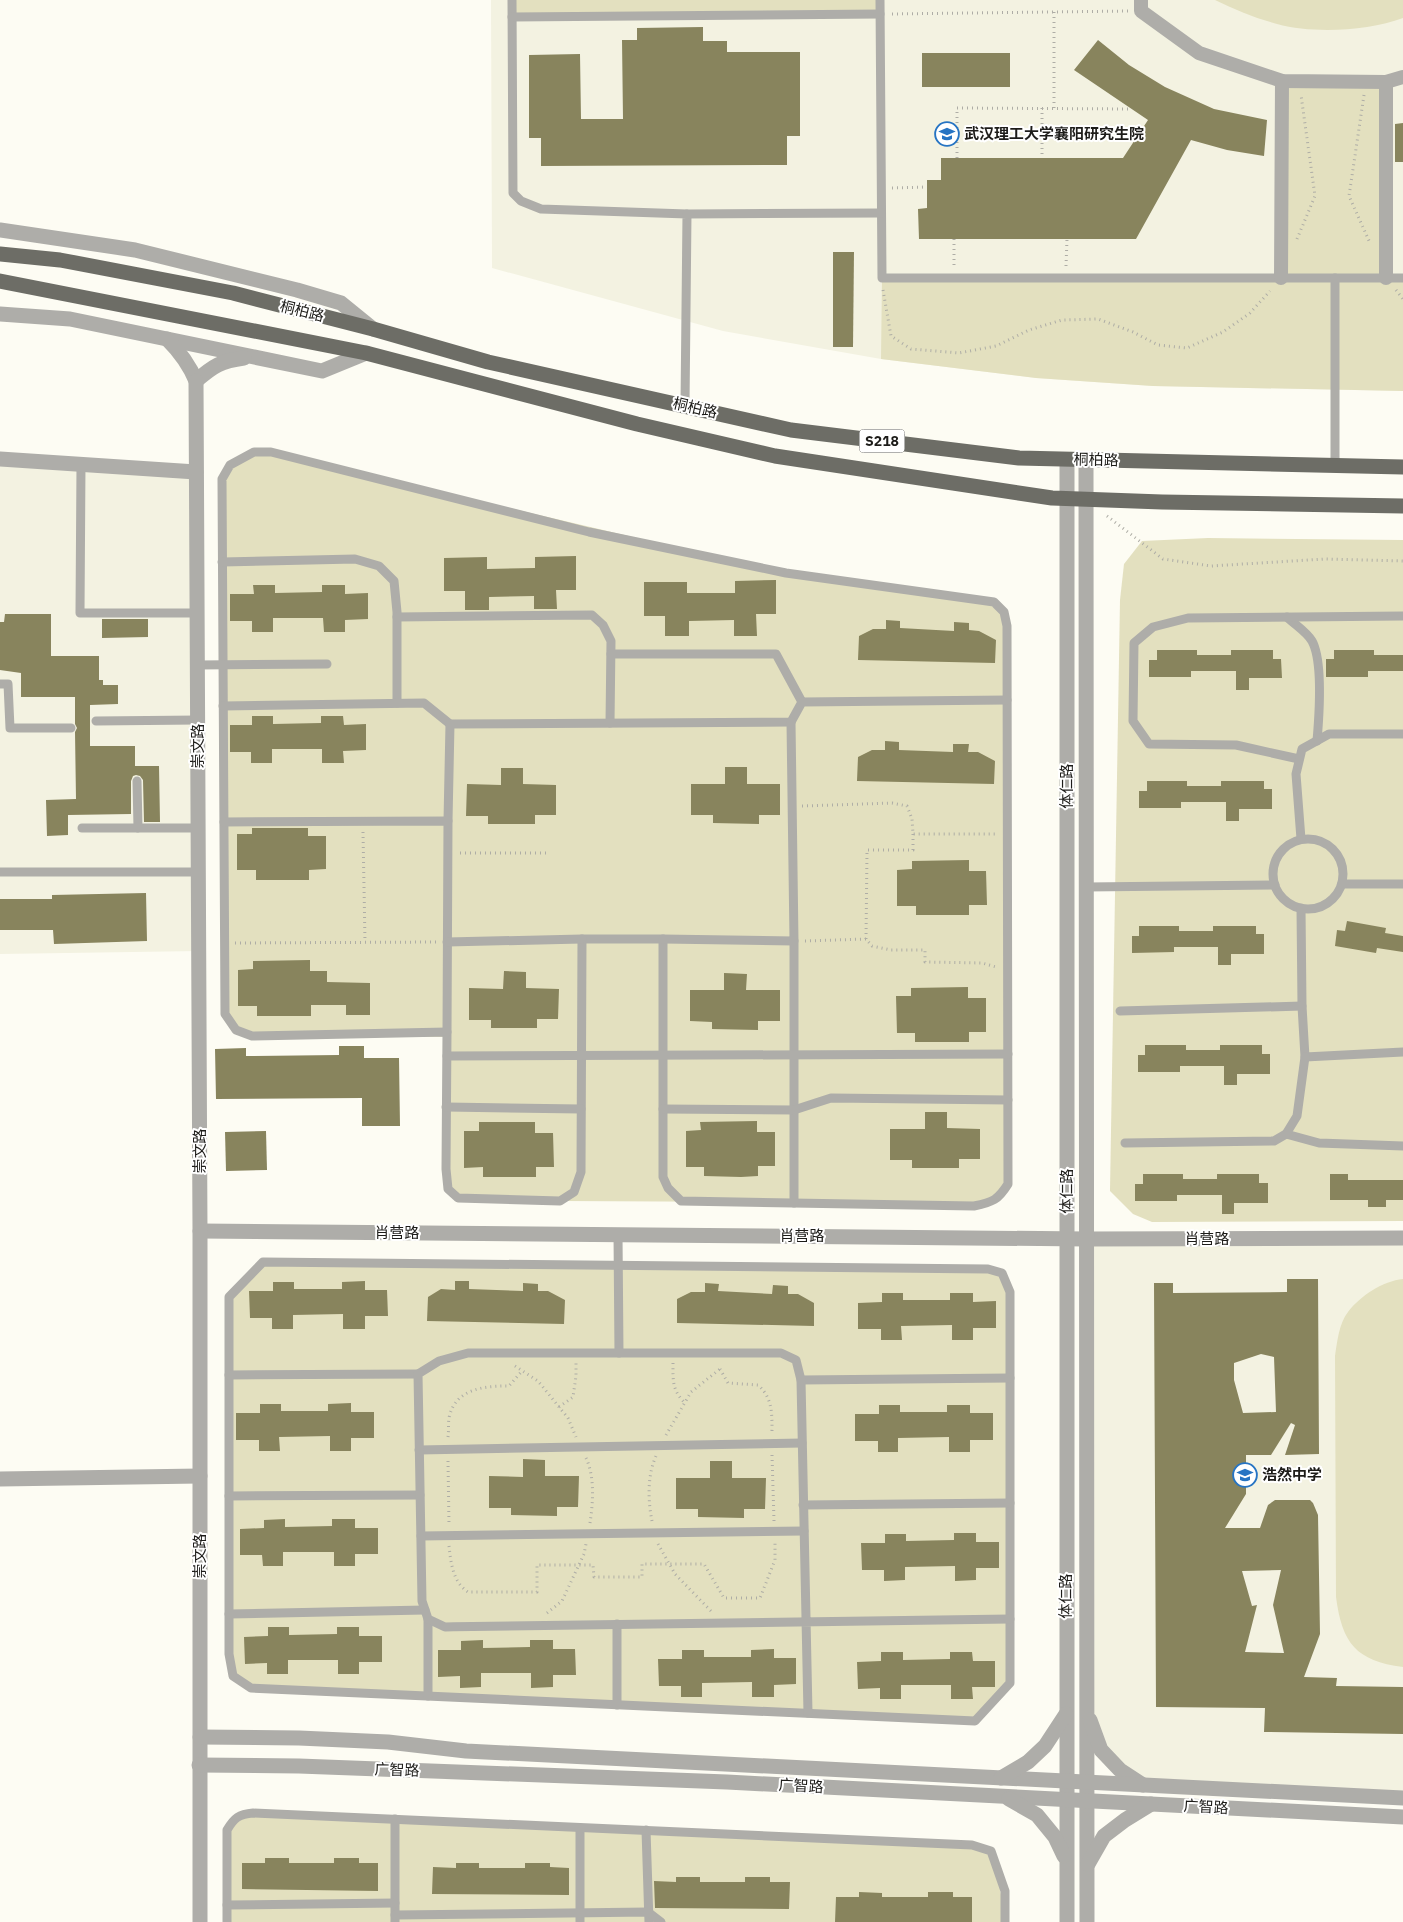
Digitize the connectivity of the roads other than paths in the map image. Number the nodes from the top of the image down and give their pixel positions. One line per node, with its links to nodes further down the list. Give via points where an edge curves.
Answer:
1 (512, 0): 5 (lane)
2 (880, 0): 4 (lane)
3 (1141, 6): 7 (street, via 1199,53)
4 (880, 14): 5 (lane); 9 (lane)
5 (512, 17): 10 (lane, via 513,193 521,201 541,209)
6 (1403, 77): 8 (street)
7 (1282, 82): 8 (street); 13 (street)
8 (1386, 82): 15 (street)
9 (882, 213): 10 (lane); 13 (lane, via 882,278)
10 (687, 214): 24 (lane)
11 (0, 230): 19 (street, via 135,250 296,290 341,303)
12 (0, 254): 19 (main road, 桐柏路, via 60,260 233,294)
13 (1281, 278): 14 (lane)
14 (1335, 278): 15 (lane); 29 (lane)
15 (1386, 278): 16 (lane)
16 (1403, 278)
17 (0, 281): 21 (main road, 桐柏路)
18 (0, 314): 20 (street, via 70,319)
19 (373, 329): 24 (main road, 桐柏路 / S218, via 488,362)
20 (167, 339): 22 (street); 23 (street, via 189,365)
21 (366, 353): 22 (street, via 322,371); 32 (main road, 桐柏路, via 637,424 775,456)
22 (252, 356): 23 (street, via 225,361)
23 (196, 381): 31 (street, 崇文路)
24 (685, 406): 26 (main road, 桐柏路 / S218, via 791,430 1019,458)
25 (0, 459): 28 (street)
26 (1066, 460): 27 (main road, 桐柏路 / S218); 32 (street, 体仁路)
27 (1086, 460): 29 (main road, 桐柏路 / S218); 33 (street, 体仁路)
28 (81, 465): 31 (street); 36 (lane, via 80,613)
29 (1335, 466): 30 (main road, 桐柏路 / S218)
30 (1403, 467)
31 (196, 472): 36 (street, 崇文路)
32 (1068, 498): 33 (main road, 桐柏路); 97 (street, 体仁路)
33 (1085, 499): 34 (main road, 桐柏路); 70 (street, 体仁路)
34 (1403, 506)
35 (222, 562): 38 (lane, via 355,559 379,566 394,581); 41 (lane); 45 (lane, via 222,479 230,465 254,452 271,452 589,532 786,573 994,602 1004,612 1007,626)
36 (197, 613): 43 (street, 崇文路)
37 (1403, 616): 39 (lane)
38 (397, 617): 40 (lane, via 592,615 603,625 610,641); 47 (lane)
39 (1287, 617): 56 (lane, via 1312,640 1317,658); 57 (lane, via 1188,618 1153,627 1134,643 1132,721 1149,744 1236,745)
40 (610, 654): 46 (lane, via 776,654); 52 (lane)
41 (223, 664): 42 (lane); 43 (lane); 48 (lane)
42 (327, 664)
43 (197, 665): 49 (street, 崇文路)
44 (0, 684): 54 (lane, via 8,684 10,728)
45 (1007, 700): 46 (lane); 80 (lane)
46 (802, 702): 51 (lane)
47 (397, 703): 48 (lane); 53 (lane, via 424,703)
48 (223, 706): 60 (lane)
49 (198, 720): 50 (lane); 63 (street, 崇文路)
50 (96, 721)
51 (791, 722): 52 (lane); 74 (lane)
52 (610, 723): 53 (lane)
53 (450, 724): 59 (lane)
54 (71, 728)
55 (1403, 734): 56 (lane, via 1329,734)
56 (1317, 741): 57 (lane, via 1302,749)
57 (1299, 759): 64 (lane, via 1296,774)
58 (137, 781): 62 (lane)
59 (448, 821): 60 (lane); 75 (lane)
60 (224, 822): 78 (lane, via 225,1014 236,1030 252,1036)
61 (82, 828): 62 (lane)
62 (138, 828): 63 (lane)
63 (198, 828): 66 (street, 崇文路)
64 (1301, 839): 67 (lane, via 1323,842 1332,848 1343,867); 69 (lane, via 1281,851 1275,861)
65 (0, 872): 66 (lane)
66 (198, 872): 95 (street, 崇文路)
67 (1342, 884): 68 (lane); 71 (lane, via 1334,898 1325,905 1314,909)
68 (1403, 884)
69 (1275, 885): 70 (lane); 71 (lane, via 1280,896)
70 (1086, 887): 99 (street, 体仁路)
71 (1301, 908): 76 (lane)
72 (582, 939): 73 (lane); 75 (lane); 84 (lane)
73 (663, 939): 74 (lane); 81 (lane)
74 (794, 941): 82 (lane)
75 (447, 942): 78 (lane)
76 (1302, 1006): 77 (lane); 85 (lane)
77 (1120, 1011)
78 (447, 1032): 83 (lane)
79 (1403, 1052): 85 (lane)
80 (1008, 1054): 82 (lane); 86 (lane)
81 (663, 1055): 82 (lane); 84 (lane); 89 (lane)
82 (794, 1055): 90 (lane)
83 (447, 1056): 84 (lane); 87 (lane)
84 (582, 1056): 88 (lane)
85 (1305, 1057): 91 (lane, via 1297,1116)
86 (1008, 1100): 90 (lane, via 831,1098); 94 (lane, via 1008,1184 1000,1197 991,1203 974,1206)
87 (446, 1107): 88 (lane); 88 (lane, via 448,1190 458,1198 560,1201 574,1192 581,1172)
88 (581, 1109)
89 (663, 1109): 90 (lane); 94 (lane, via 663,1177 668,1188 681,1201)
90 (794, 1110): 94 (lane)
91 (1286, 1134): 92 (lane, via 1274,1141); 93 (lane, via 1319,1143)
92 (1125, 1143)
93 (1403, 1146)
94 (794, 1203)
95 (200, 1231): 96 (street, 肖营路); 108 (street, 崇文路)
96 (618, 1234): 97 (street, 肖营路); 100 (lane)
97 (1067, 1238): 99 (street, 肖营路); 125 (street, 体仁路)
98 (1403, 1238): 99 (street, 肖营路)
99 (1087, 1239): 123 (street, 体仁路)
100 (618, 1266): 101 (lane); 103 (lane, via 263,1262 229,1297); 104 (lane, via 988,1269 1002,1274 1010,1292)
101 (619, 1353): 102 (lane, via 468,1353 439,1361); 105 (lane, via 781,1353 796,1360)
102 (418, 1374): 103 (lane); 107 (lane)
103 (229, 1375): 111 (lane)
104 (1010, 1378): 105 (lane); 112 (lane)
105 (801, 1380): 106 (lane)
106 (802, 1443): 107 (lane); 113 (lane)
107 (419, 1450): 110 (lane)
108 (200, 1476): 109 (street); 126 (street, 崇文路)
109 (0, 1479)
110 (420, 1495): 111 (lane); 115 (lane)
111 (229, 1496): 116 (lane)
112 (1010, 1503): 113 (lane); 118 (lane)
113 (803, 1505): 114 (lane)
114 (804, 1531): 115 (lane); 119 (lane)
115 (421, 1536): 117 (lane, via 422,1601)
116 (229, 1614): 117 (lane); 121 (lane, via 229,1654 233,1676 251,1688)
117 (426, 1615): 120 (lane, via 445,1627); 121 (lane)
118 (1010, 1619): 119 (lane); 124 (lane, via 1010,1683 975,1721)
119 (805, 1622): 120 (lane); 124 (lane)
120 (617, 1624): 122 (lane)
121 (428, 1696): 122 (lane)
122 (617, 1705): 124 (lane)
123 (1087, 1711): 130 (street, 体仁路); 131 (street, via 1101,1750 1120,1770)
124 (808, 1713)
125 (1066, 1714): 128 (street, via 1040,1751); 129 (street, 体仁路)
126 (200, 1737): 127 (street, 崇文路); 128 (street, 广智路, via 388,1742 466,1751)
127 (199, 1765): 132 (street, 广智路, via 657,1780); 148 (street, 崇文路)
128 (1001, 1778): 129 (street, 广智路)
129 (1066, 1781): 130 (street, 广智路); 134 (street, 体仁路)
130 (1087, 1782): 131 (street, 广智路); 135 (street, 体仁路)
131 (1144, 1785): 133 (street, 广智路)
132 (1006, 1797): 134 (street, 广智路); 141 (street, via 1037,1815 1055,1837)
133 (1403, 1798)
134 (1066, 1800): 135 (street, 广智路); 141 (street, 体仁路)
135 (1087, 1801): 136 (street, 广智路); 142 (street, 体仁路)
136 (1151, 1804): 137 (street, 广智路); 142 (street, via 1104,1836)
137 (1403, 1817)
138 (395, 1819): 139 (lane); 143 (lane); 144 (lane, via 242,1814 227,1830)
139 (580, 1828): 140 (lane); 146 (lane)
140 (646, 1830): 145 (lane); 152 (lane, via 972,1845 990,1851 1005,1891)
141 (1067, 1862): 153 (street, 体仁路)
142 (1087, 1865): 154 (street, 体仁路)
143 (395, 1903): 144 (lane); 147 (lane)
144 (227, 1905): 149 (lane)
145 (648, 1912): 146 (lane); 150 (lane); 151 (lane)
146 (580, 1917): 147 (lane)
147 (395, 1918)
148 (200, 1922)
149 (227, 1922)
150 (649, 1922)
151 (661, 1922)
152 (1005, 1922)
153 (1067, 1922)
154 (1087, 1922)

